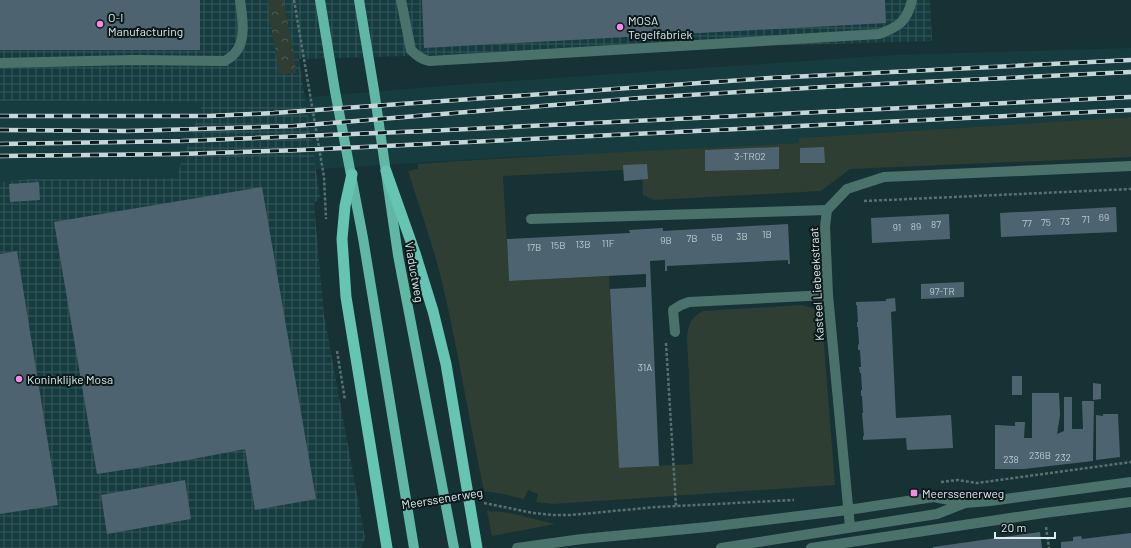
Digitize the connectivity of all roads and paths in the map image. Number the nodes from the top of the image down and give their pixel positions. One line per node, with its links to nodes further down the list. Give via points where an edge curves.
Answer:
1 (240, 0): 7 (street, via 243,24 241,43 235,54 225,61)
2 (294, 0): 11 (path)
3 (320, 0): 10 (main road)
4 (359, 0): 9 (main road, Viaductweg)
5 (401, 0): 6 (street, via 412,50 422,59 429,61 880,34 901,24 907,16)
6 (912, 0)
7 (0, 63)
8 (1131, 166): 13 (street, via 884,177 847,189)
9 (386, 171): 32 (main road, Viaductweg, via 400,263); 33 (highway, via 415,253 446,364)
10 (352, 174): 30 (highway, via 342,239 346,297); 31 (main road)
11 (324, 177)
12 (1131, 189): 13 (path)
13 (835, 202): 14 (street)
14 (827, 210): 15 (street); 16 (street, Kasteel Liebeekstraat, via 825,227)
15 (531, 219)
16 (828, 295): 17 (street, via 689,302 673,310); 26 (street, Kasteel Liebeekstraat)
17 (675, 332): 25 (path, via 666,341)
18 (1131, 462): 20 (path, via 976,483 958,480)
19 (1131, 482): 23 (street)
20 (935, 483)
21 (801, 499): 25 (path, Meerssenerweg)
22 (1131, 502): 27 (street)
23 (965, 503): 26 (street, via 934,497); 28 (street, via 937,514)
24 (479, 504): 25 (path, Meerssenerweg, via 489,503 553,515)
25 (676, 506)
26 (848, 510): 28 (street, Kasteel Liebeekstraat); 34 (street)
27 (1044, 512): 29 (street); 37 (path)
28 (850, 527): 35 (street)
29 (824, 547): 36 (street)
30 (387, 548)
31 (414, 548)
32 (454, 548)
33 (477, 548)
34 (517, 548)
35 (721, 548)
36 (811, 548)
37 (1049, 548)

